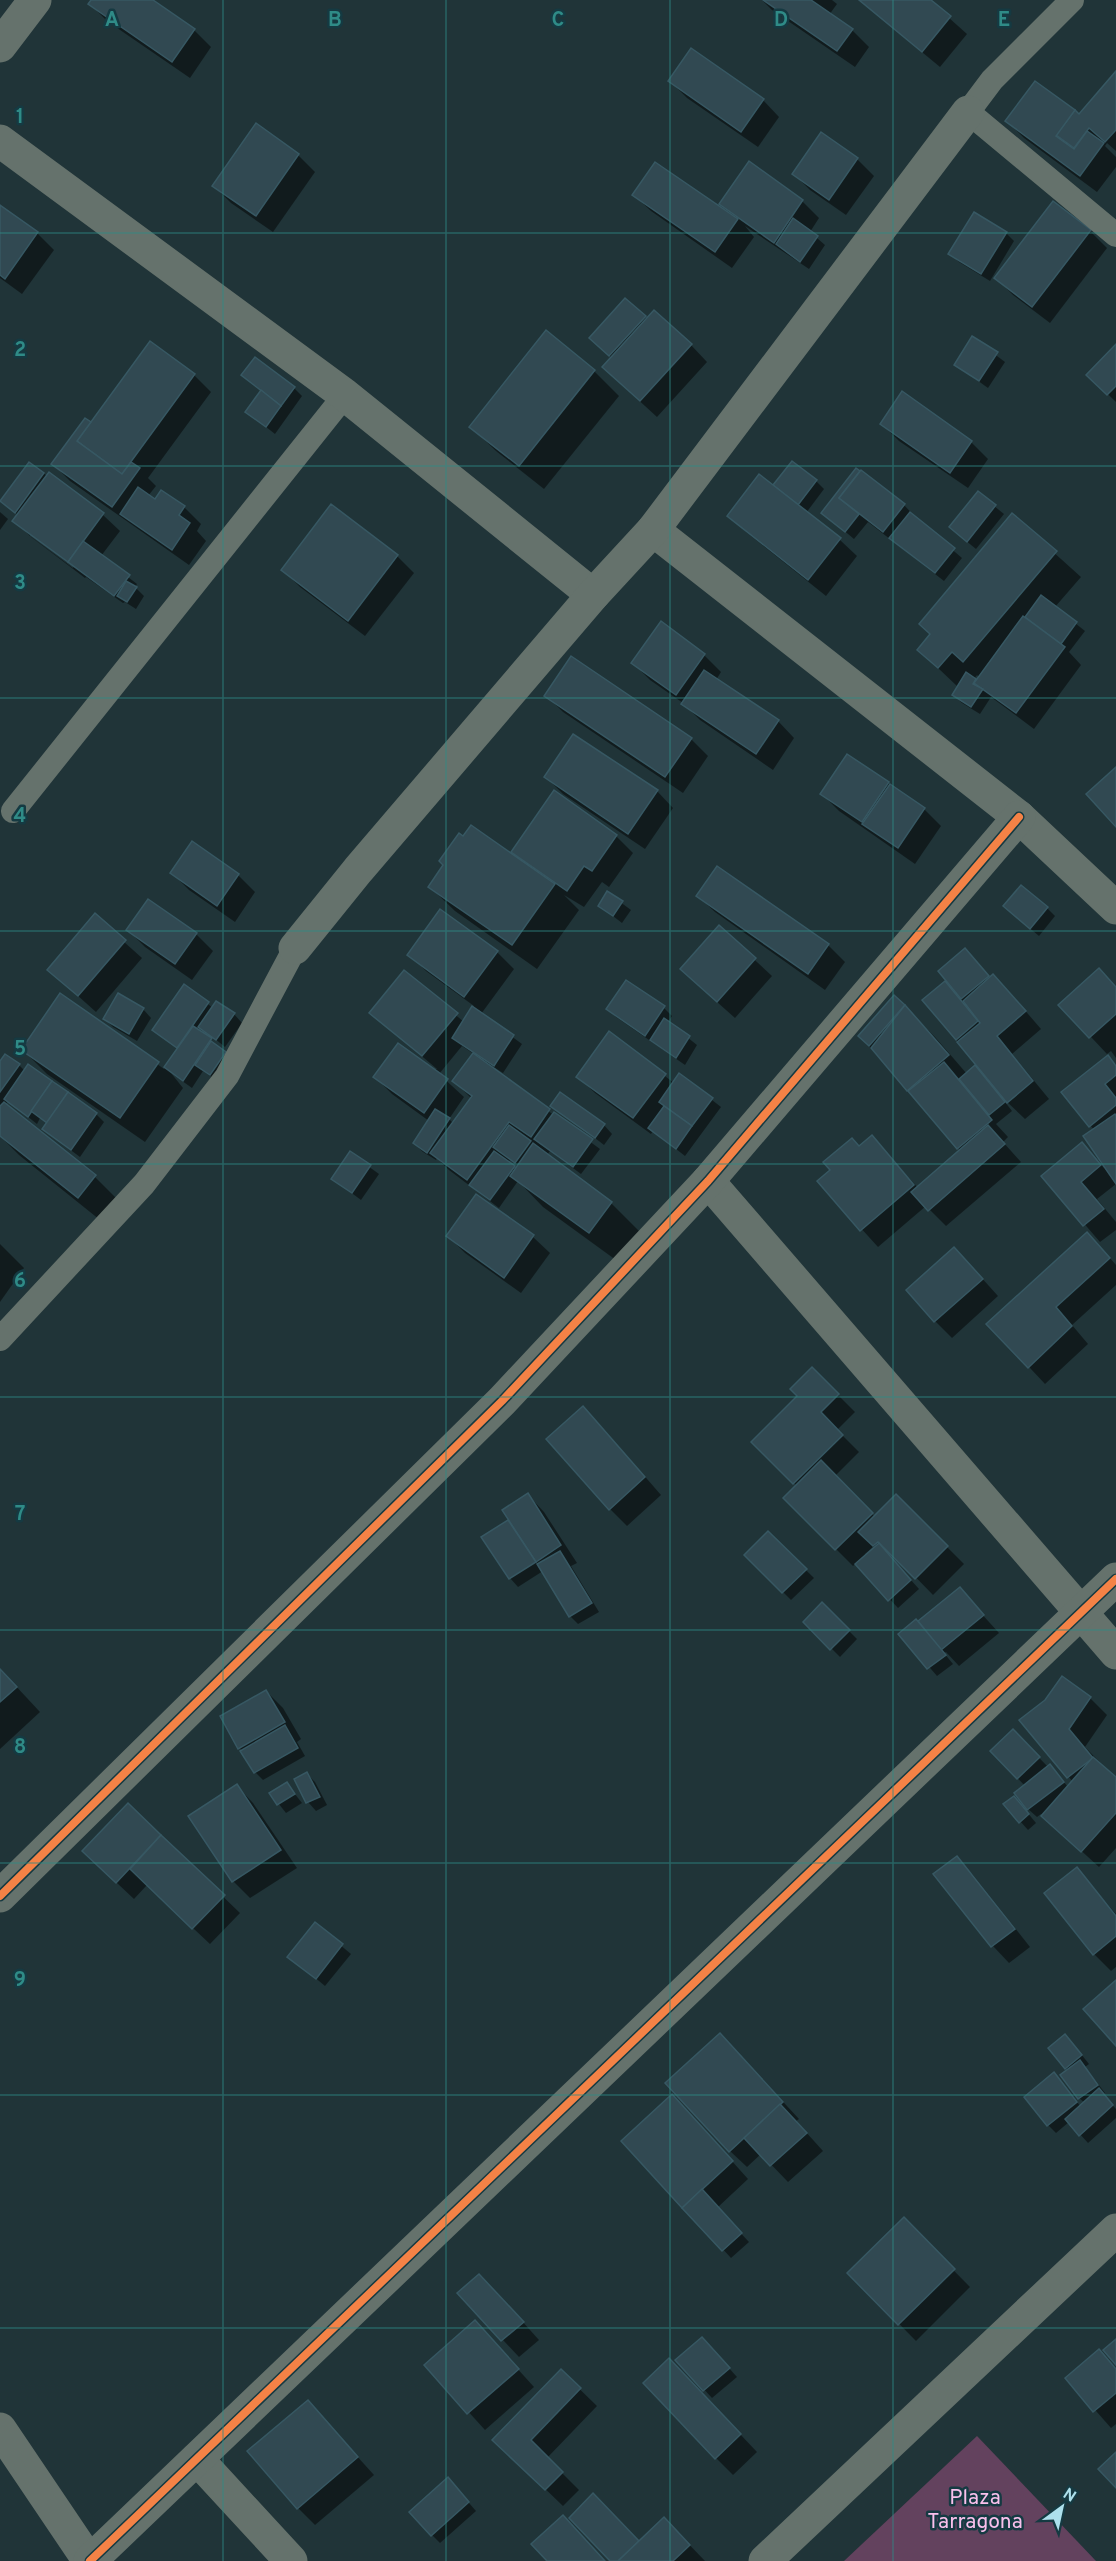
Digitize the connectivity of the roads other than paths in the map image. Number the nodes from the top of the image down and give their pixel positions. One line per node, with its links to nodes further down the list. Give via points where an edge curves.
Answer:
1 (35, 0): 3 (street)
2 (1072, 0): 4 (lane, via 992,80)
3 (0, 46)
4 (969, 112): 6 (lane); 8 (street)
5 (0, 141): 7 (street)
6 (1116, 234)
7 (345, 395): 9 (street); 10 (lane)
8 (653, 530): 9 (street); 11 (street)
9 (593, 595): 13 (street)
10 (13, 811)
11 (1019, 817): 12 (street); 14 (street)
12 (1116, 908)
13 (295, 948): 15 (lane, via 227,1076 144,1184)
14 (708, 1181): 17 (street); 19 (street, via 502,1401)
15 (0, 1339)
16 (1116, 1579): 17 (street)
17 (1081, 1613): 18 (street); 22 (street)
18 (1116, 1653)
19 (0, 1896)
20 (1116, 2230): 25 (street)
21 (0, 2429): 23 (street)
22 (197, 2459): 23 (street); 24 (street)
23 (90, 2561)
24 (291, 2561)
25 (765, 2561)

